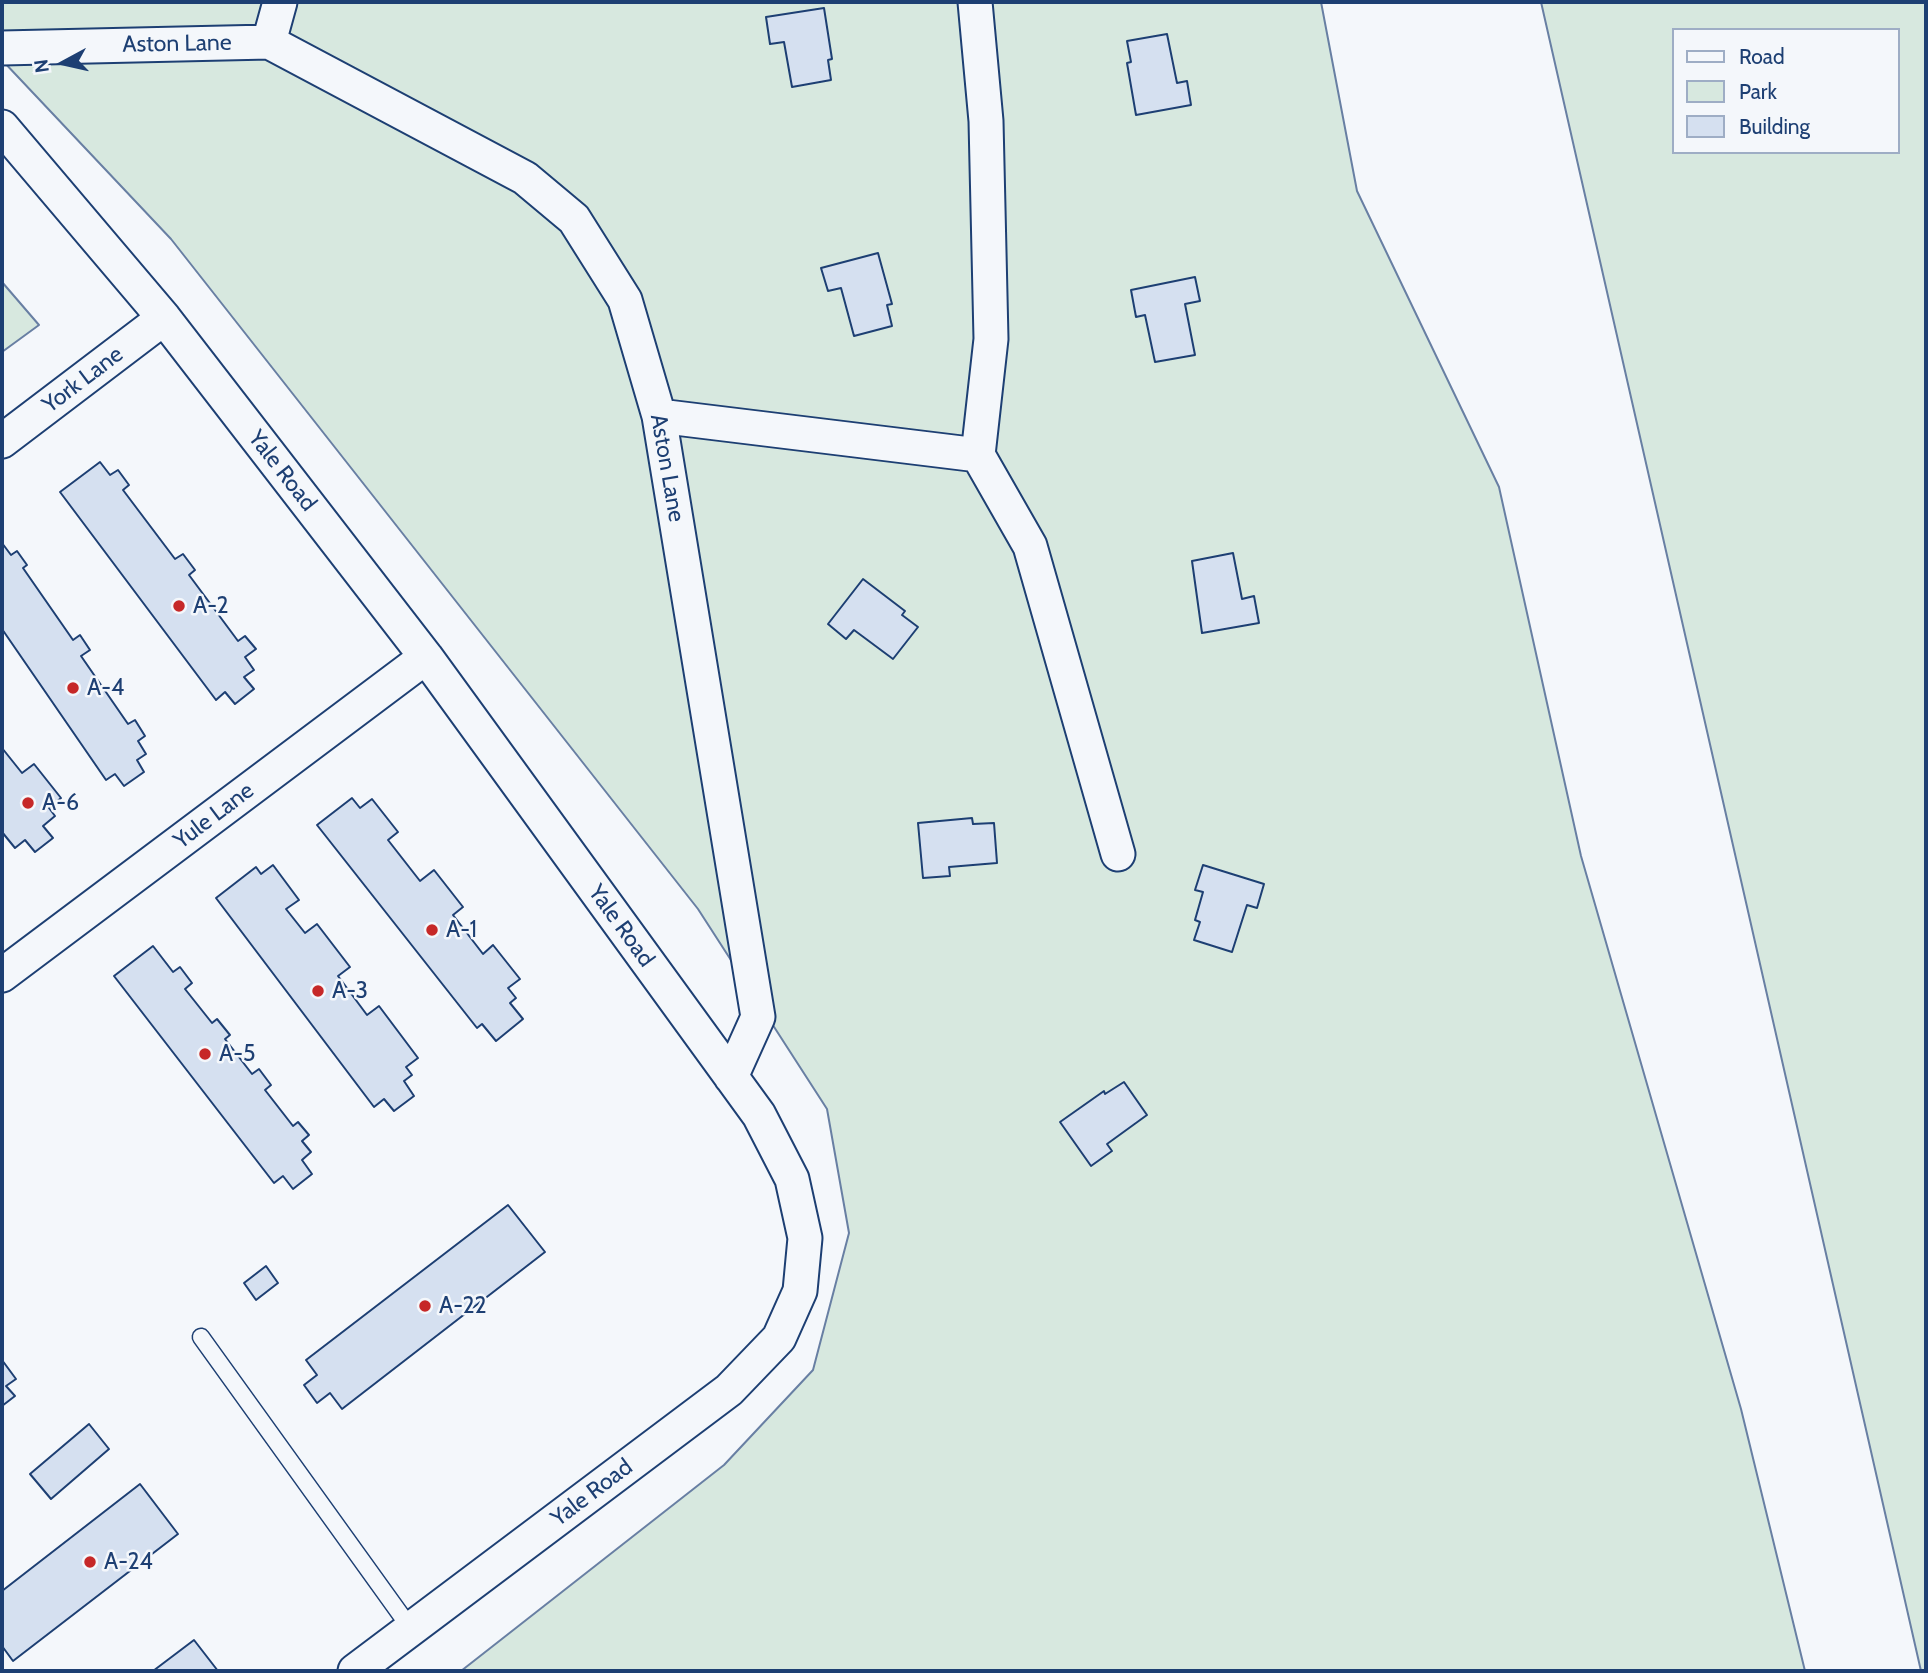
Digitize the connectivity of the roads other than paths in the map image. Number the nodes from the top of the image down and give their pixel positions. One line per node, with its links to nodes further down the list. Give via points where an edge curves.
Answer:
1 (280, 2): 3 (street)
2 (975, 2): 9 (street, via 986,121 991,339)
3 (269, 42): 4 (street, Aston Lane); 7 (street, Aston Lane, via 525,178 574,219 625,300)
4 (2, 48)
5 (2, 127): 6 (street, Yale Road)
6 (164, 318): 8 (street, York Lane); 10 (street, Yale Road)
7 (659, 416): 9 (street); 13 (street, Aston Lane, via 758,1017)
8 (2, 442)
9 (978, 455): 11 (street, via 1030,546)
10 (426, 657): 12 (street, Yule Lane); 13 (street, Yale Road)
11 (1118, 854)
12 (2, 975)
13 (731, 1077): 15 (street, Yale Road, via 759,1115 792,1179 805,1238 800,1291 779,1338 729,1390)
14 (201, 1337): 15 (lane)
15 (411, 1629): 16 (street, Yale Road)
16 (355, 1671)

